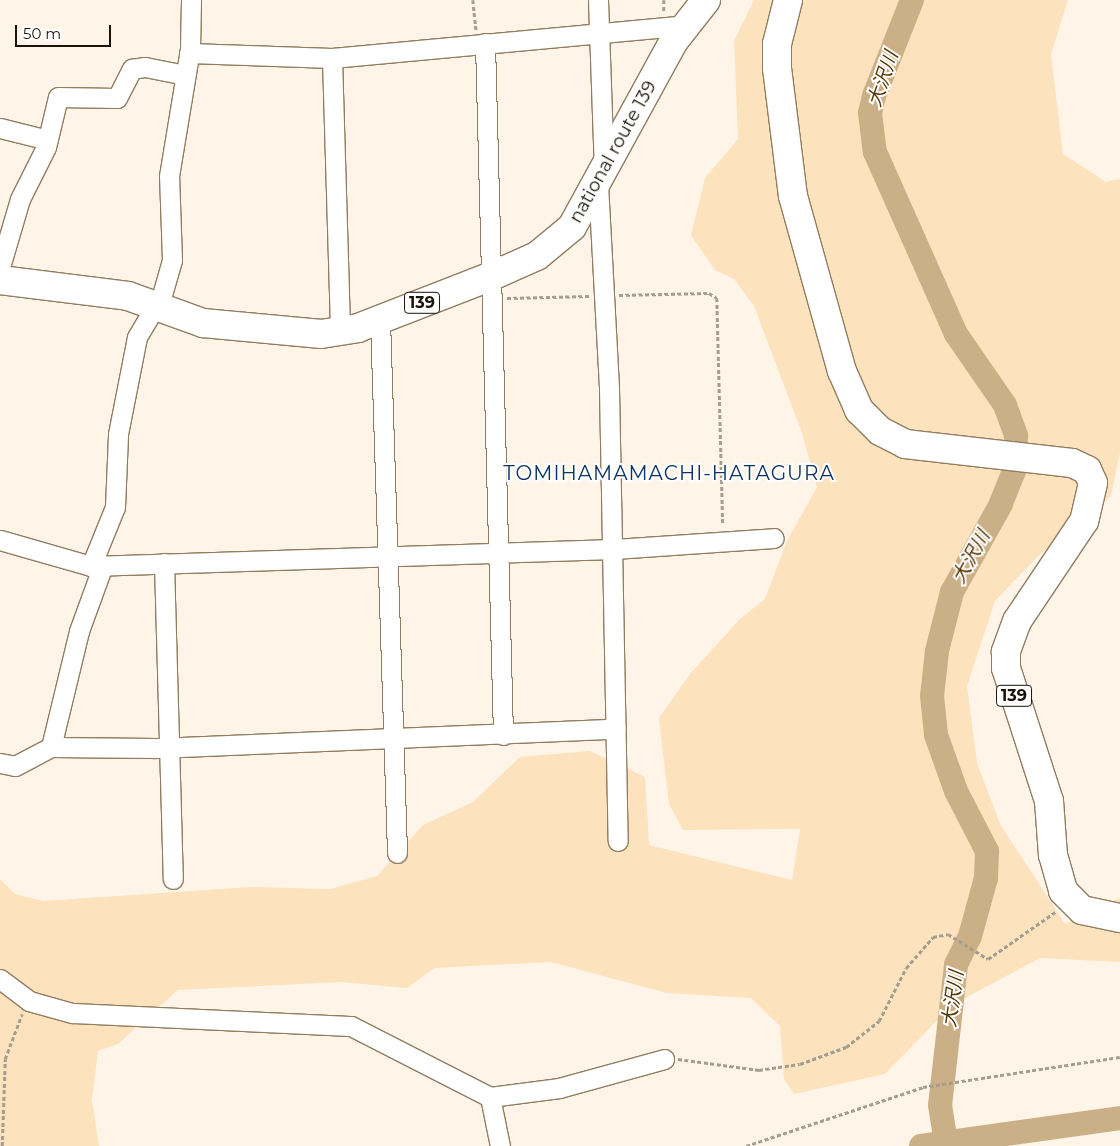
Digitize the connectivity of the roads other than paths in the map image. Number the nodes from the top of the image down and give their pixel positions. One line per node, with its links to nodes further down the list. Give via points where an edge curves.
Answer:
1 (191, 0): 7 (street)
2 (598, 0): 5 (street)
3 (788, 0): 35 (highway, 139, via 777,44 777,68 793,196 848,387 869,422 892,439 919,447 1072,463 1087,470 1093,483 1090,506 1028,601 1006,652 1011,690 1049,801 1058,876)
4 (695, 9): 5 (street); 12 (highway, national route 139 / 139)
5 (600, 30): 6 (street); 12 (street)
6 (481, 44): 8 (street); 15 (street)
7 (189, 51): 8 (street); 9 (street)
8 (332, 58): 18 (street)
9 (185, 75): 11 (street, via 138,68 124,78 117,98 107,101 58,97); 16 (street, via 170,176 172,260 162,295)
10 (0, 128): 11 (street)
11 (48, 140): 13 (street, via 38,170 20,198)
12 (601, 178): 15 (highway, national route 139 / 139, via 562,238); 21 (street)
13 (0, 267)
14 (0, 280): 16 (highway, national route 139 / 139, via 128,296)
15 (493, 287): 17 (highway, national route 139 / 139); 22 (street)
16 (155, 304): 18 (highway, national route 139 / 139, via 203,323 296,334); 25 (street, via 137,337 118,434 115,507)
17 (380, 320): 18 (highway, national route 139 / 139); 23 (street)
18 (340, 333)
19 (774, 538): 21 (street)
20 (0, 540): 25 (street)
21 (614, 549): 22 (street); 26 (street)
22 (499, 553): 23 (street); 27 (street)
23 (388, 556): 24 (street); 28 (street)
24 (164, 563): 25 (street); 30 (street)
25 (97, 565): 29 (street)
26 (616, 729): 27 (street); 32 (street)
27 (503, 735): 28 (street)
28 (393, 737): 30 (street); 33 (street)
29 (51, 747): 30 (street); 31 (street, via 15,766)
30 (169, 747): 34 (street)
31 (0, 763)
32 (618, 841)
33 (397, 854)
34 (173, 879)
35 (1072, 901): 36 (street); 37 (highway, via 1096,916)
36 (1120, 905)
37 (1120, 918)
38 (0, 980): 40 (street, via 29,1001 72,1013 351,1026)
39 (664, 1059): 40 (street, via 559,1088)
40 (490, 1097): 41 (street)
41 (500, 1146)

